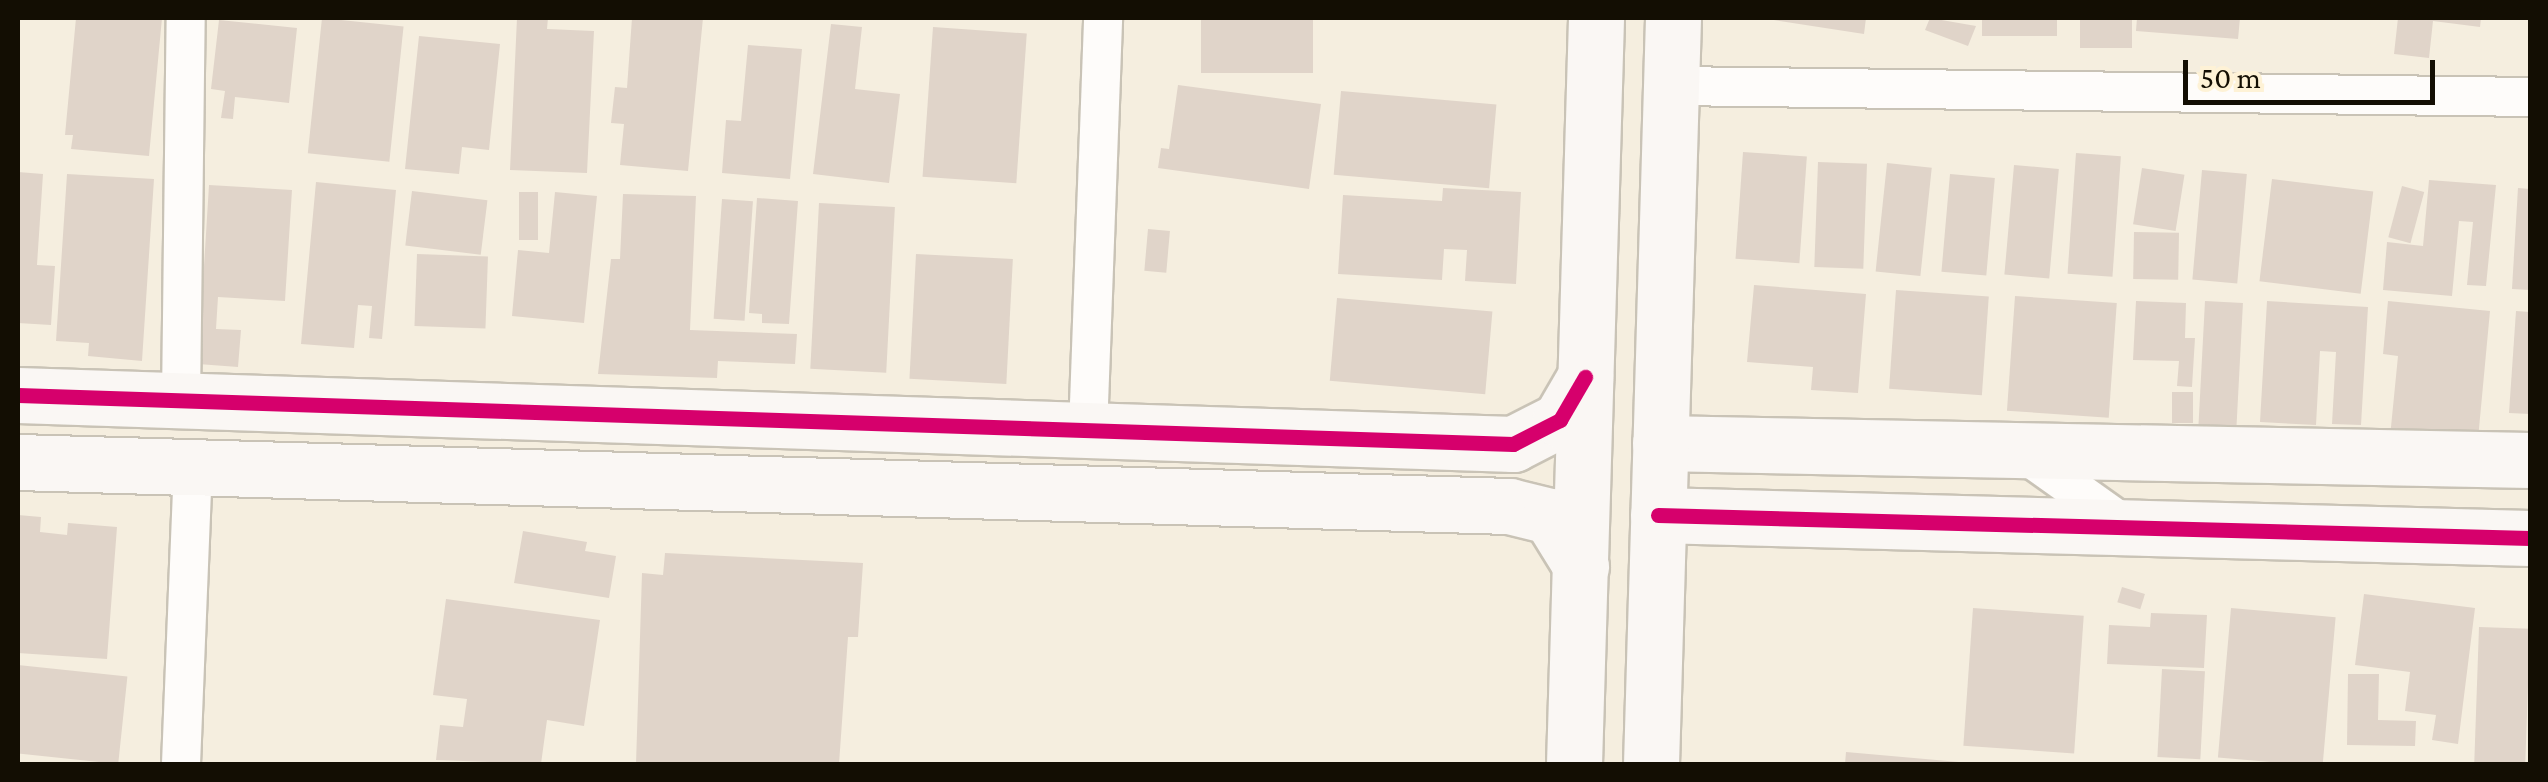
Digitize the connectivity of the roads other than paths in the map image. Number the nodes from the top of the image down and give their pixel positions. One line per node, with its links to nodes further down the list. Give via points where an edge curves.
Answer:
1 (186, 18): 9 (street)
2 (1103, 18): 10 (street)
3 (1596, 18): 7 (street)
4 (1673, 18): 5 (street)
5 (1671, 86): 6 (street); 11 (street)
6 (2530, 97)
7 (1586, 377): 12 (street, via 1560,420 1538,436); 21 (street)
8 (18, 396): 9 (street)
9 (181, 400): 10 (street)
10 (1088, 431): 12 (street)
11 (1660, 443): 13 (street); 18 (street)
12 (1478, 444): 17 (street, via 1508,459 1512,475 1505,488)
13 (2017, 448): 14 (street); 19 (street)
14 (2530, 460)
15 (18, 462): 16 (street)
16 (193, 467): 17 (street); 22 (street)
17 (1473, 505): 21 (street, via 1550,516)
18 (1658, 516): 19 (street); 24 (street)
19 (2122, 523): 20 (street)
20 (2530, 538)
21 (1581, 566): 23 (street)
22 (181, 764)
23 (1574, 764)
24 (1651, 764)

